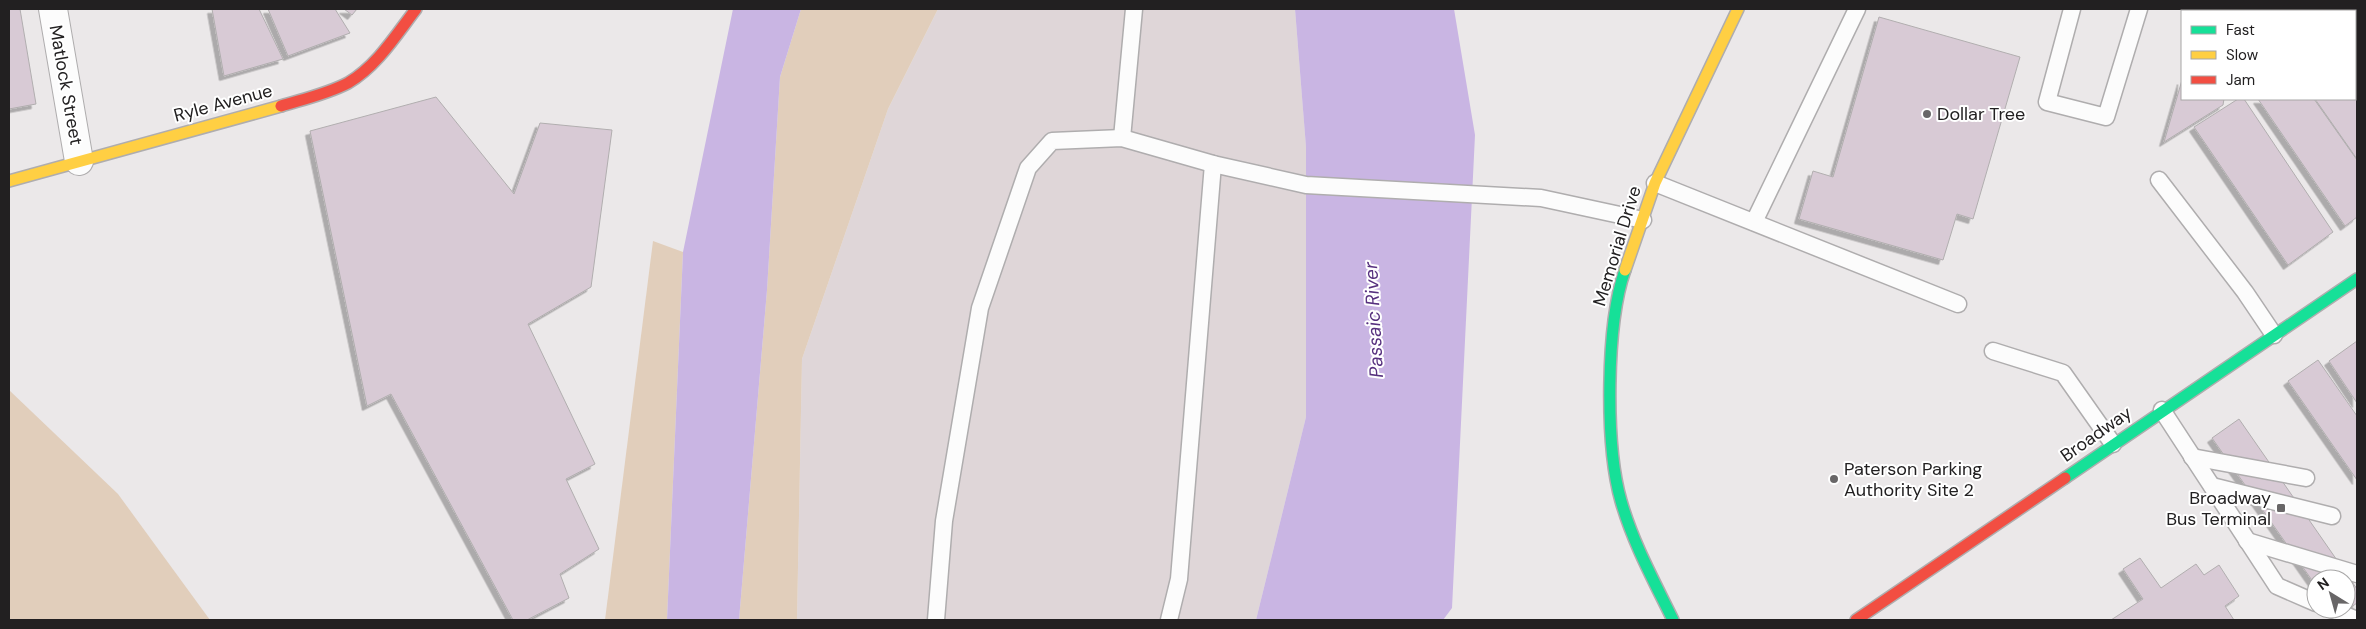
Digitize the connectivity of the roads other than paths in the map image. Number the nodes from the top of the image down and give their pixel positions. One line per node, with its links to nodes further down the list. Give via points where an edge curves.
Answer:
1 (53, 9): 9 (street, Matlock Street)
2 (416, 9): 9 (street, Ryle Avenue, via 360,76 336,88)
3 (1134, 9): 8 (lane)
4 (1738, 9): 13 (street, Memorial Drive)
5 (1857, 9): 15 (lane)
6 (2072, 9): 7 (lane, via 2047,102 2106,117)
7 (2139, 9)
8 (1122, 138): 10 (lane); 29 (lane, via 1052,141 1028,168 980,308 944,521)
9 (79, 161): 12 (street, Ryle Avenue)
10 (1213, 164): 14 (lane, via 1306,185 1541,198); 30 (lane, via 1179,579)
11 (2159, 180): 18 (lane)
12 (9, 181)
13 (1655, 183): 14 (street, Memorial Drive); 15 (lane)
14 (1642, 220): 31 (street, Memorial Drive, via 1622,278 1613,318 1610,398 1614,459 1621,500 1638,548)
15 (1754, 222): 17 (lane)
16 (2357, 279): 18 (street, Broadway)
17 (1958, 304)
18 (2274, 335): 20 (street, Broadway)
19 (1993, 351): 21 (lane, via 2063,373)
20 (2162, 410): 21 (street, Broadway); 22 (lane)
21 (2113, 444): 32 (street, Broadway)
22 (2192, 457): 23 (lane); 24 (lane)
23 (2306, 478)
24 (2212, 486): 25 (lane); 26 (lane)
25 (2332, 516)
26 (2248, 541): 27 (lane); 28 (lane, via 2277,586)
27 (2357, 574)
28 (2306, 598)
29 (936, 620)
30 (1169, 620)
31 (1673, 620)
32 (1856, 620)

